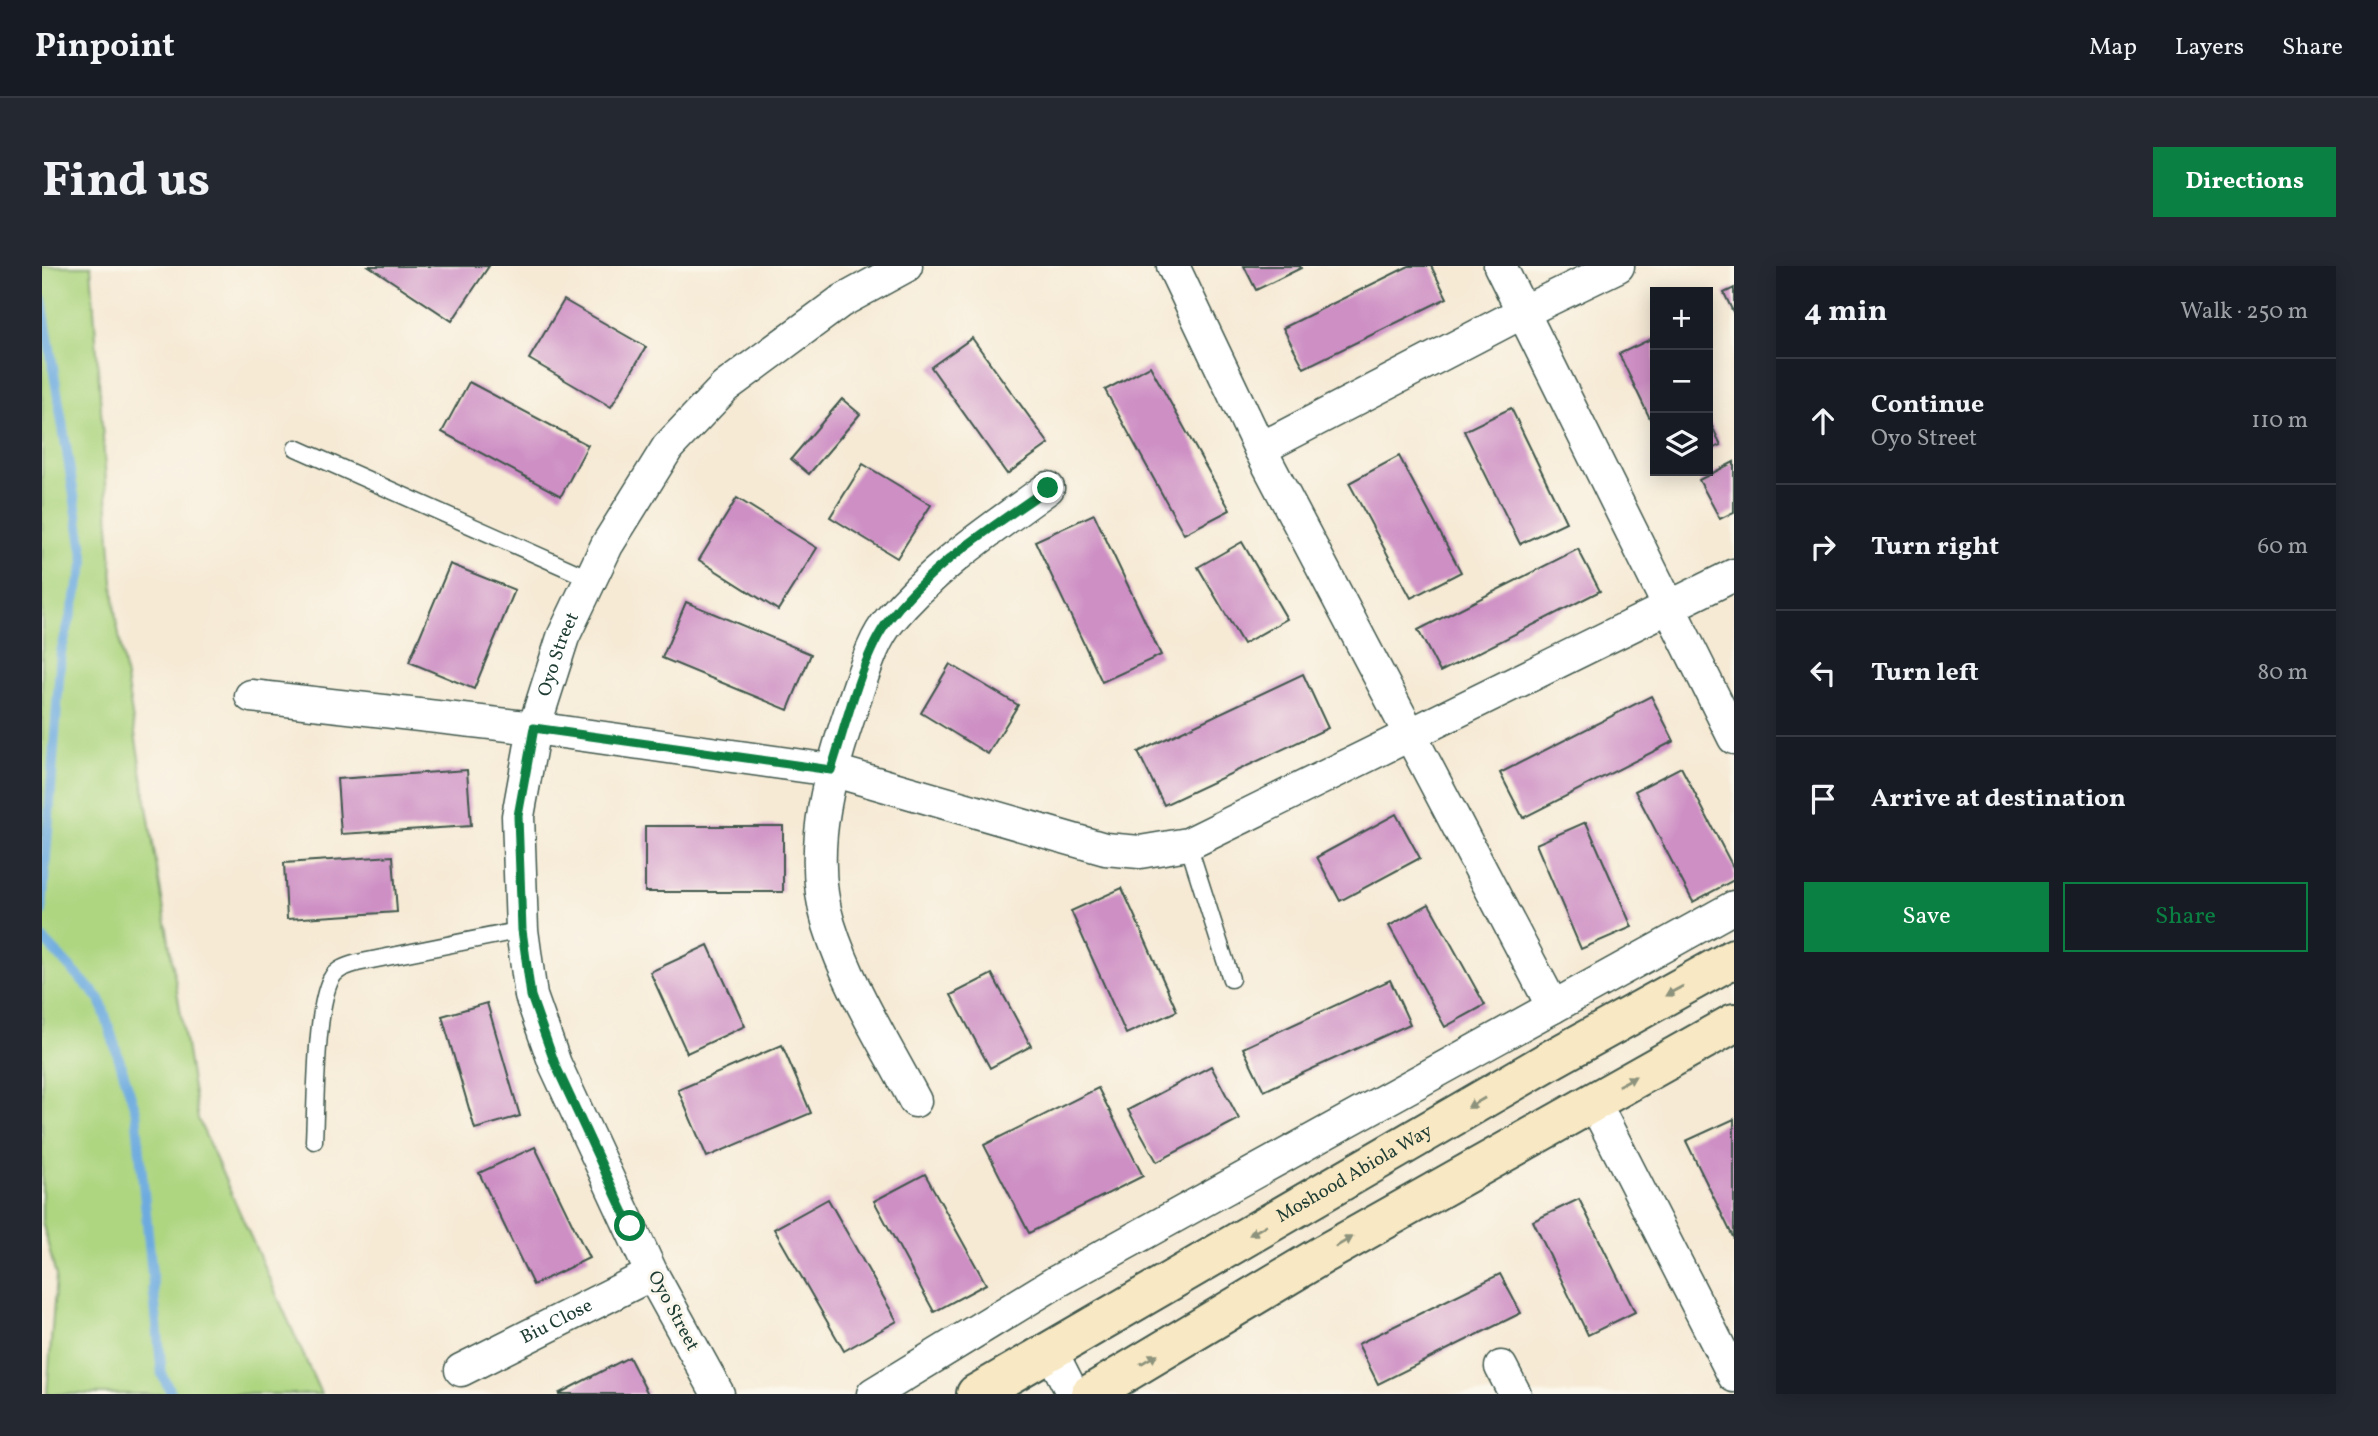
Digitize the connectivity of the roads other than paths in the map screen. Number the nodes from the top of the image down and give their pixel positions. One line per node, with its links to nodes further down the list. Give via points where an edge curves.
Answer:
1 (906, 266): 10 (street, Oyo Street, via 840,302 726,387 668,447)
2 (1173, 266): 7 (street)
3 (1500, 266): 5 (street)
4 (1618, 266): 5 (street)
5 (1523, 312): 7 (street); 11 (street)
6 (296, 448): 10 (lane)
7 (1260, 449): 14 (street)
8 (1048, 488): 16 (street, via 937,569 887,622 865,669)
9 (1734, 575): 11 (street)
10 (591, 579): 13 (street, Oyo Street, via 563,637)
11 (1669, 608): 14 (street); 15 (street)
12 (251, 696): 13 (street)
13 (534, 728): 16 (street); 19 (street, Oyo Street, via 518,816)
14 (1409, 735): 17 (street); 22 (street)
15 (1734, 738)
16 (831, 770): 17 (street, via 1105,849 1140,852); 25 (street, via 821,881 829,925 860,998)
17 (1188, 844): 21 (lane)
18 (1734, 907): 22 (street)
19 (522, 930): 26 (lane, via 357,962 336,973 323,1005); 27 (street, Oyo Street, via 531,996 555,1064)
20 (1734, 958): 28 (main road, Moshood Abiola Way, one-way to 28)
21 (1231, 979)
22 (1553, 1007): 32 (street, via 1056,1282)
23 (1734, 1023): 24 (main road, one-way to 23)
24 (1593, 1100): 30 (street); 35 (main road, one-way to 24)
25 (915, 1101)
26 (314, 1141)
27 (652, 1274): 29 (street, Biu Close); 31 (street, Oyo Street)
28 (1051, 1351): 33 (main road, Moshood Abiola Way); 34 (street)
29 (461, 1370)
30 (1734, 1376)
31 (718, 1394)
32 (873, 1394)
33 (976, 1394)
34 (1073, 1394)
35 (1090, 1394)

